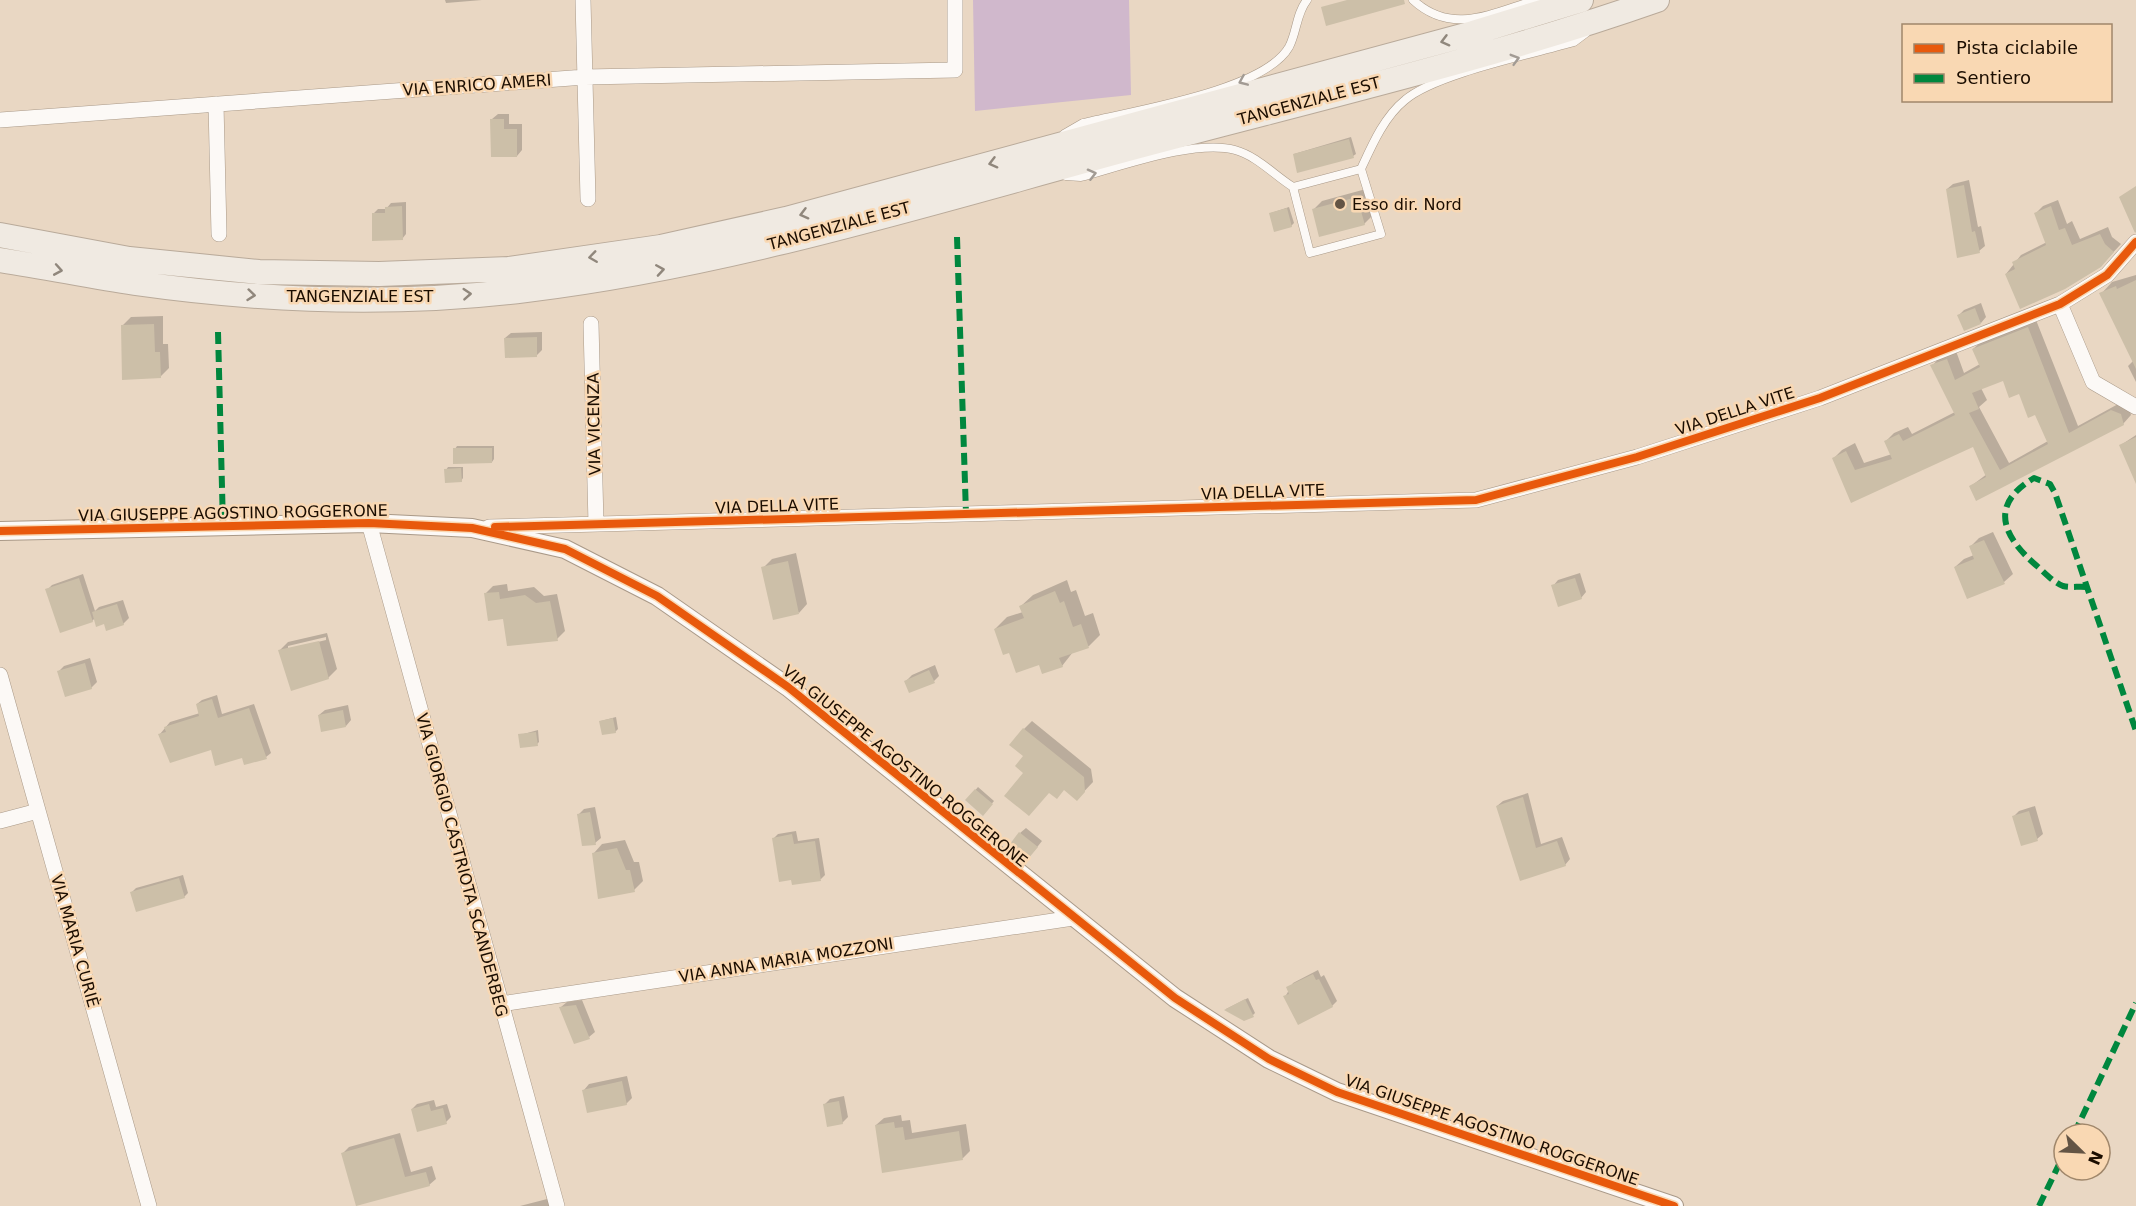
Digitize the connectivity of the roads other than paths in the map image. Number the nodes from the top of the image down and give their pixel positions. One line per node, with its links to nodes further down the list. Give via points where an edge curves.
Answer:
1 (583, 0): 9 (street)
2 (955, 0): 9 (street, VIA ENRICO AMERI, via 955,70)
3 (1307, 0): 12 (lane, one-way to 12, via 1289,47 1253,76 1224,88 1083,123)
4 (1413, 0): 5 (lane, via 1439,18 1456,21)
5 (1536, 0)
6 (1581, 0): 12 (highway, TANGENZIALE EST, one-way to 12)
7 (1657, 0): 8 (highway, TANGENZIALE EST)
8 (1604, 19): 12 (highway, TANGENZIALE EST, via 1468,58); 13 (lane, one-way to 8, via 1389,118 1405,100 1428,84 1574,42)
9 (585, 77): 10 (street, VIA ENRICO AMERI); 15 (street)
10 (216, 104): 11 (street, VIA ENRICO AMERI); 16 (street)
11 (0, 120)
12 (1031, 164): 14 (lane, one-way to 14, via 1082,177 1194,148 1219,147 1237,150 1261,163); 17 (highway, TANGENZIALE EST, one-way to 17, via 661,247 509,269 379,274 259,272 129,259); 19 (highway, TANGENZIALE EST, one-way to 12, via 137,283 260,296 388,299 523,291 676,267 808,235)
13 (1361, 169): 14 (lane); 14 (lane, via 1381,234 1310,253)
14 (1293, 188)
15 (588, 199)
16 (219, 234)
17 (0, 235)
18 (2136, 242): 20 (street, VIA DELLA VITE, via 2107,275)
19 (0, 260)
20 (2060, 304): 22 (street, via 2092,382); 24 (street, VIA DELLA VITE, via 1820,398 1637,458 1476,500)
21 (591, 324): 24 (street, VIA VICENZA)
22 (2131, 405)
23 (369, 523): 25 (street, VIA GIUSEPPE AGOSTINO ROGGERONE); 26 (street, VIA GIUSEPPE AGOSTINO ROGGERONE); 31 (street, VIA GIORGIO CASTRIOTA SCANDERBEG)
24 (596, 524): 25 (street, VIA DELLA VITE)
25 (472, 528): 30 (street, VIA GIUSEPPE AGOSTINO ROGGERONE, via 565,549 657,596 788,687)
26 (0, 531)
27 (0, 675): 28 (street, VIA MARIA CURIÈ)
28 (38, 811): 29 (street); 32 (street, VIA MARIA CURIÈ)
29 (0, 821)
30 (1073, 918): 31 (street, VIA ANNA MARIA MOZZONI); 34 (street, VIA GIUSEPPE AGOSTINO ROGGERONE, via 1175,998 1269,1059 1337,1092)
31 (500, 1004): 33 (street, VIA GIORGIO CASTRIOTA SCANDERBEG)
32 (149, 1206)
33 (557, 1206)
34 (1674, 1206)

